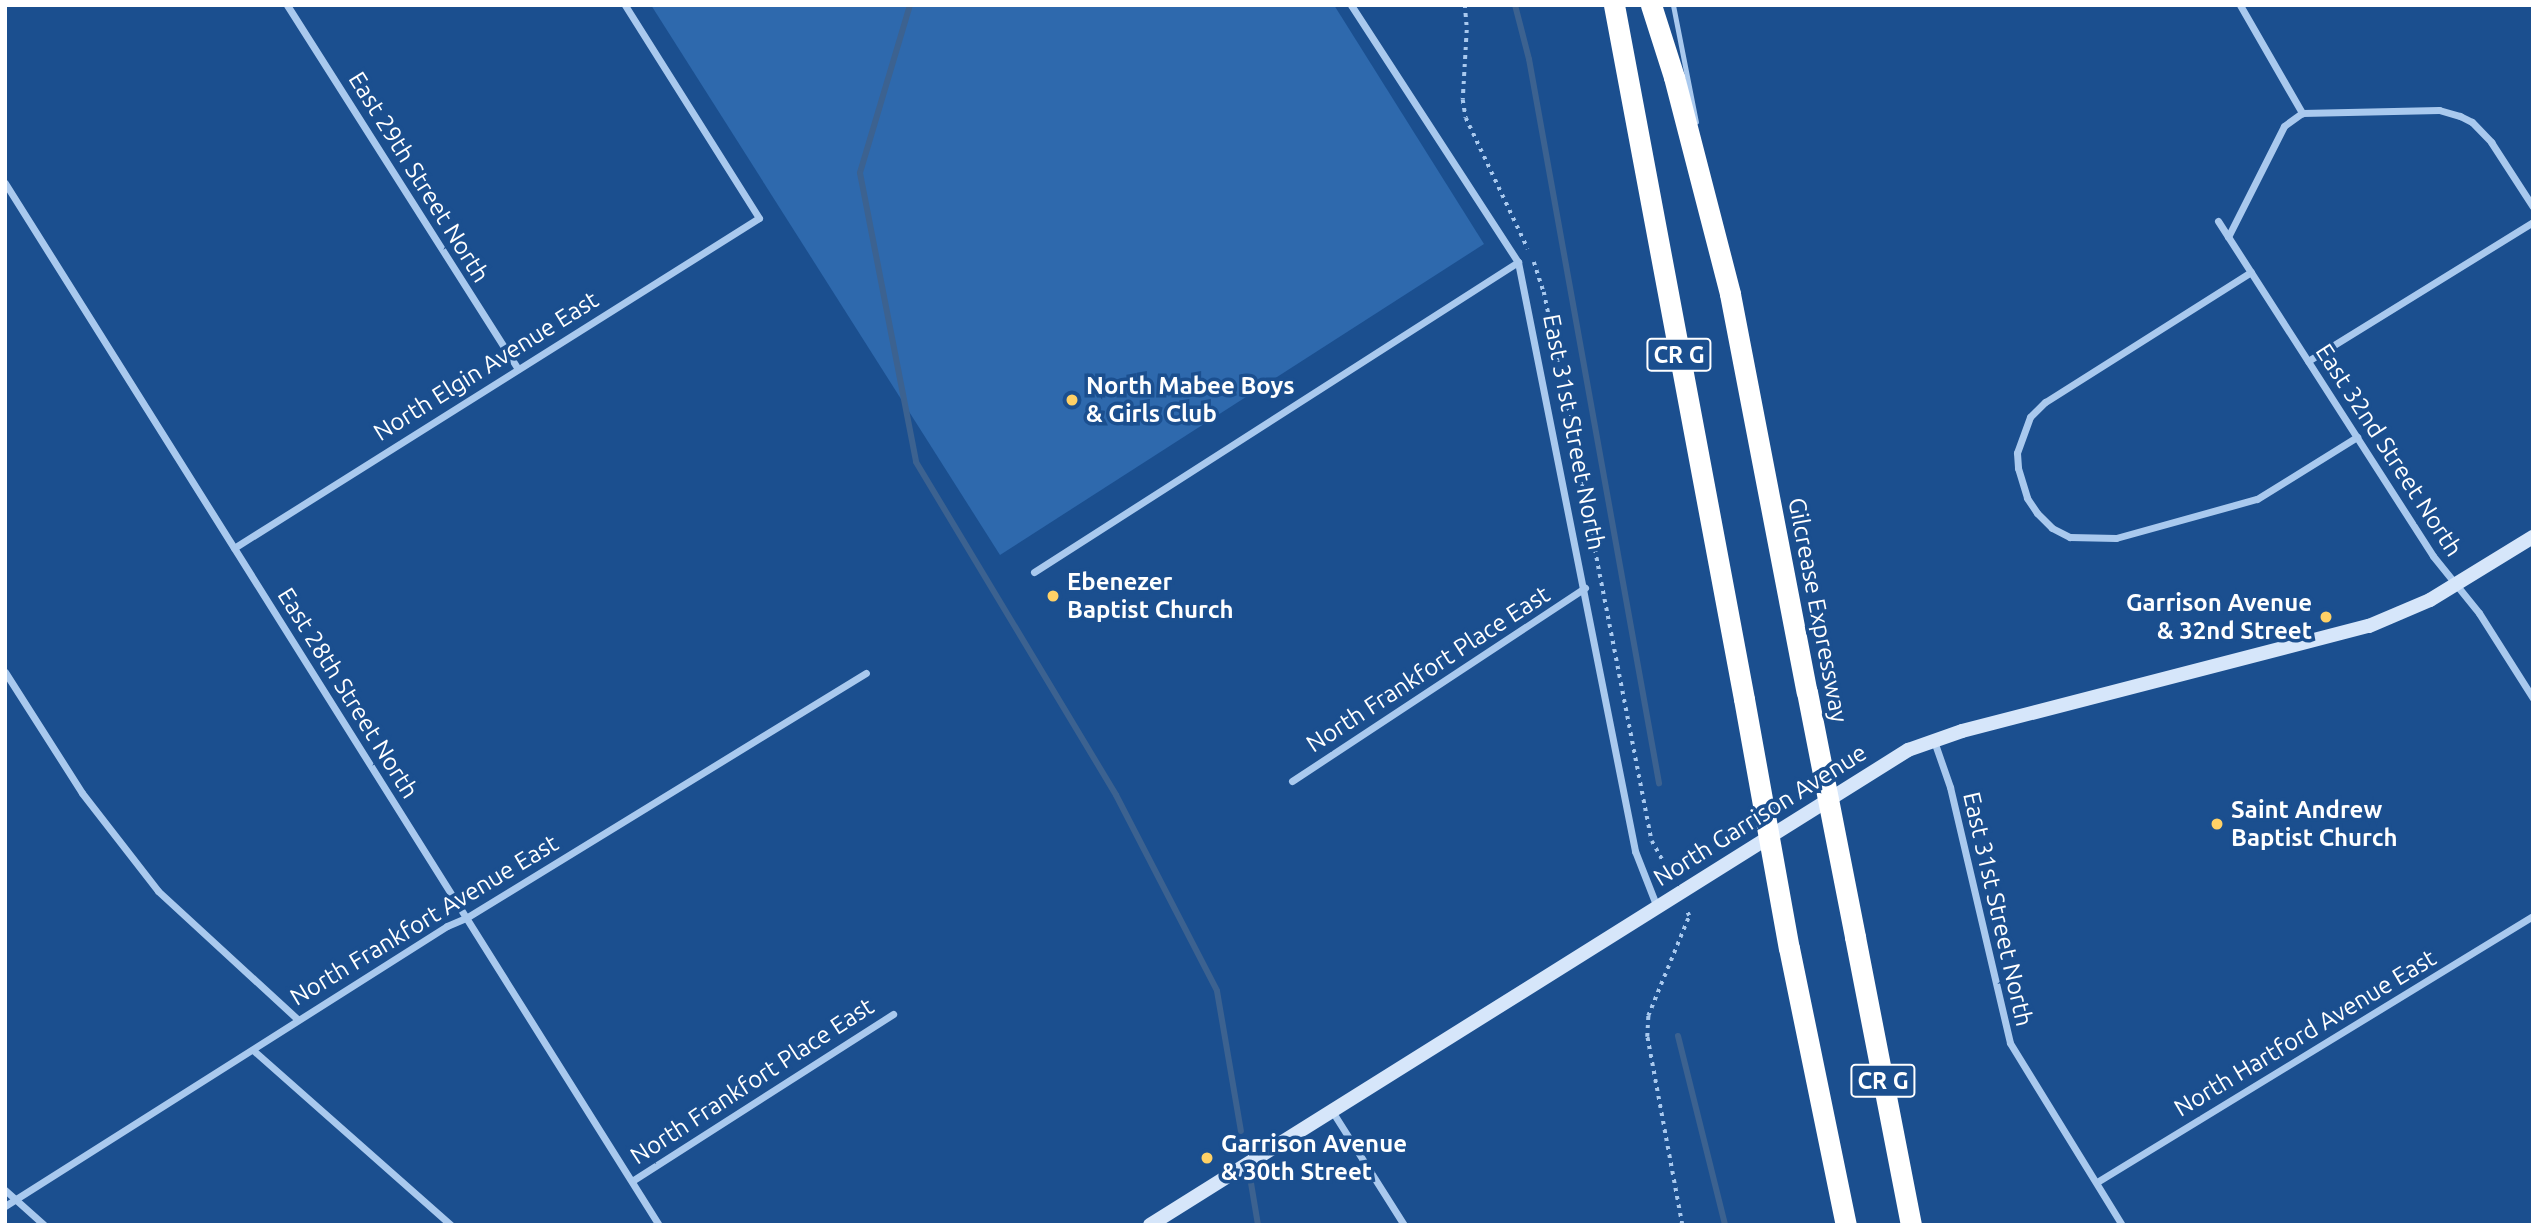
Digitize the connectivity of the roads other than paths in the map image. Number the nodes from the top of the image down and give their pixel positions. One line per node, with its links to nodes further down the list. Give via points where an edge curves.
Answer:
1 (287, 5): 20 (street, East 29th Street North)
2 (625, 5): 20 (street, North Elgin Avenue East, via 759,218)
3 (1351, 5): 16 (street, East 31st Street North)
4 (1614, 5): 49 (highway, CR G, bridge, via 1789,948)
5 (1651, 5): 18 (highway, CR G)
6 (1673, 5): 9 (lane)
7 (2240, 5): 8 (street)
8 (2302, 113): 12 (street, via 2439,110 2460,116 2491,142); 15 (street, via 2284,126)
9 (1699, 136)
10 (1702, 149): 18 (lane, Gilcrease Expressway)
11 (5, 183): 23 (street, East 28th Street North)
12 (2533, 207)
13 (2218, 221): 15 (street, East 32nd Street North)
14 (2533, 222): 19 (street)
15 (2228, 237): 17 (street, East 32nd Street North)
16 (1518, 262): 24 (street); 26 (street, East 31st Street North)
17 (2251, 272): 19 (street, East 32nd Street North); 21 (street, via 2045,402 2031,417 2017,453 2032,505 2052,528 2070,537 2116,538 2258,499)
18 (1730, 294): 50 (highway, Gilcrease Expressway / CR G, bridge)
19 (2308, 361): 21 (street, East 32nd Street North)
20 (518, 369): 23 (street, North Elgin Avenue East)
21 (2357, 437): 25 (street, East 32nd Street North)
22 (2533, 537): 25 (street, North Garrison Avenue)
23 (234, 548): 34 (street, East 28th Street North)
24 (1034, 572)
25 (2456, 585): 29 (street, East 32nd Street North); 30 (street, North Garrison Avenue, via 2403,614 2369,626)
26 (1585, 588): 31 (street, North Frankfort Place East); 32 (street, East 31st Street North, via 1634,851)
27 (5, 673): 36 (street, via 82,793 158,891)
28 (866, 673): 34 (street, North Frankfort Avenue East)
29 (2533, 698)
30 (1934, 740): 32 (street, North Garrison Avenue, via 1882,765); 40 (street, East 31st Street North, via 1950,787 2010,1043)
31 (1293, 781)
32 (1657, 907): 38 (street, North Garrison Avenue)
33 (2533, 916): 40 (street, North Hartford Avenue East)
34 (467, 918): 36 (street, North Frankfort Avenue East); 39 (street, East 28th Street North)
35 (893, 1014): 39 (street, North Frankfort Place East)
36 (298, 1019): 37 (street, North Frankfort Avenue East)
37 (253, 1050): 42 (street, North Frankfort Avenue East); 45 (street)
38 (1332, 1111): 47 (street, North Garrison Avenue); 48 (street)
39 (632, 1181): 46 (street, East 28th Street North)
40 (2097, 1182): 51 (street, East 31st Street North)
41 (5, 1190): 42 (street)
42 (15, 1200): 43 (street, North Frankfort Avenue East); 44 (street)
43 (5, 1206)
44 (44, 1225)
45 (451, 1225)
46 (659, 1225)
47 (1150, 1225)
48 (1404, 1225)
49 (1846, 1225)
50 (1911, 1225)
51 (2122, 1225)

